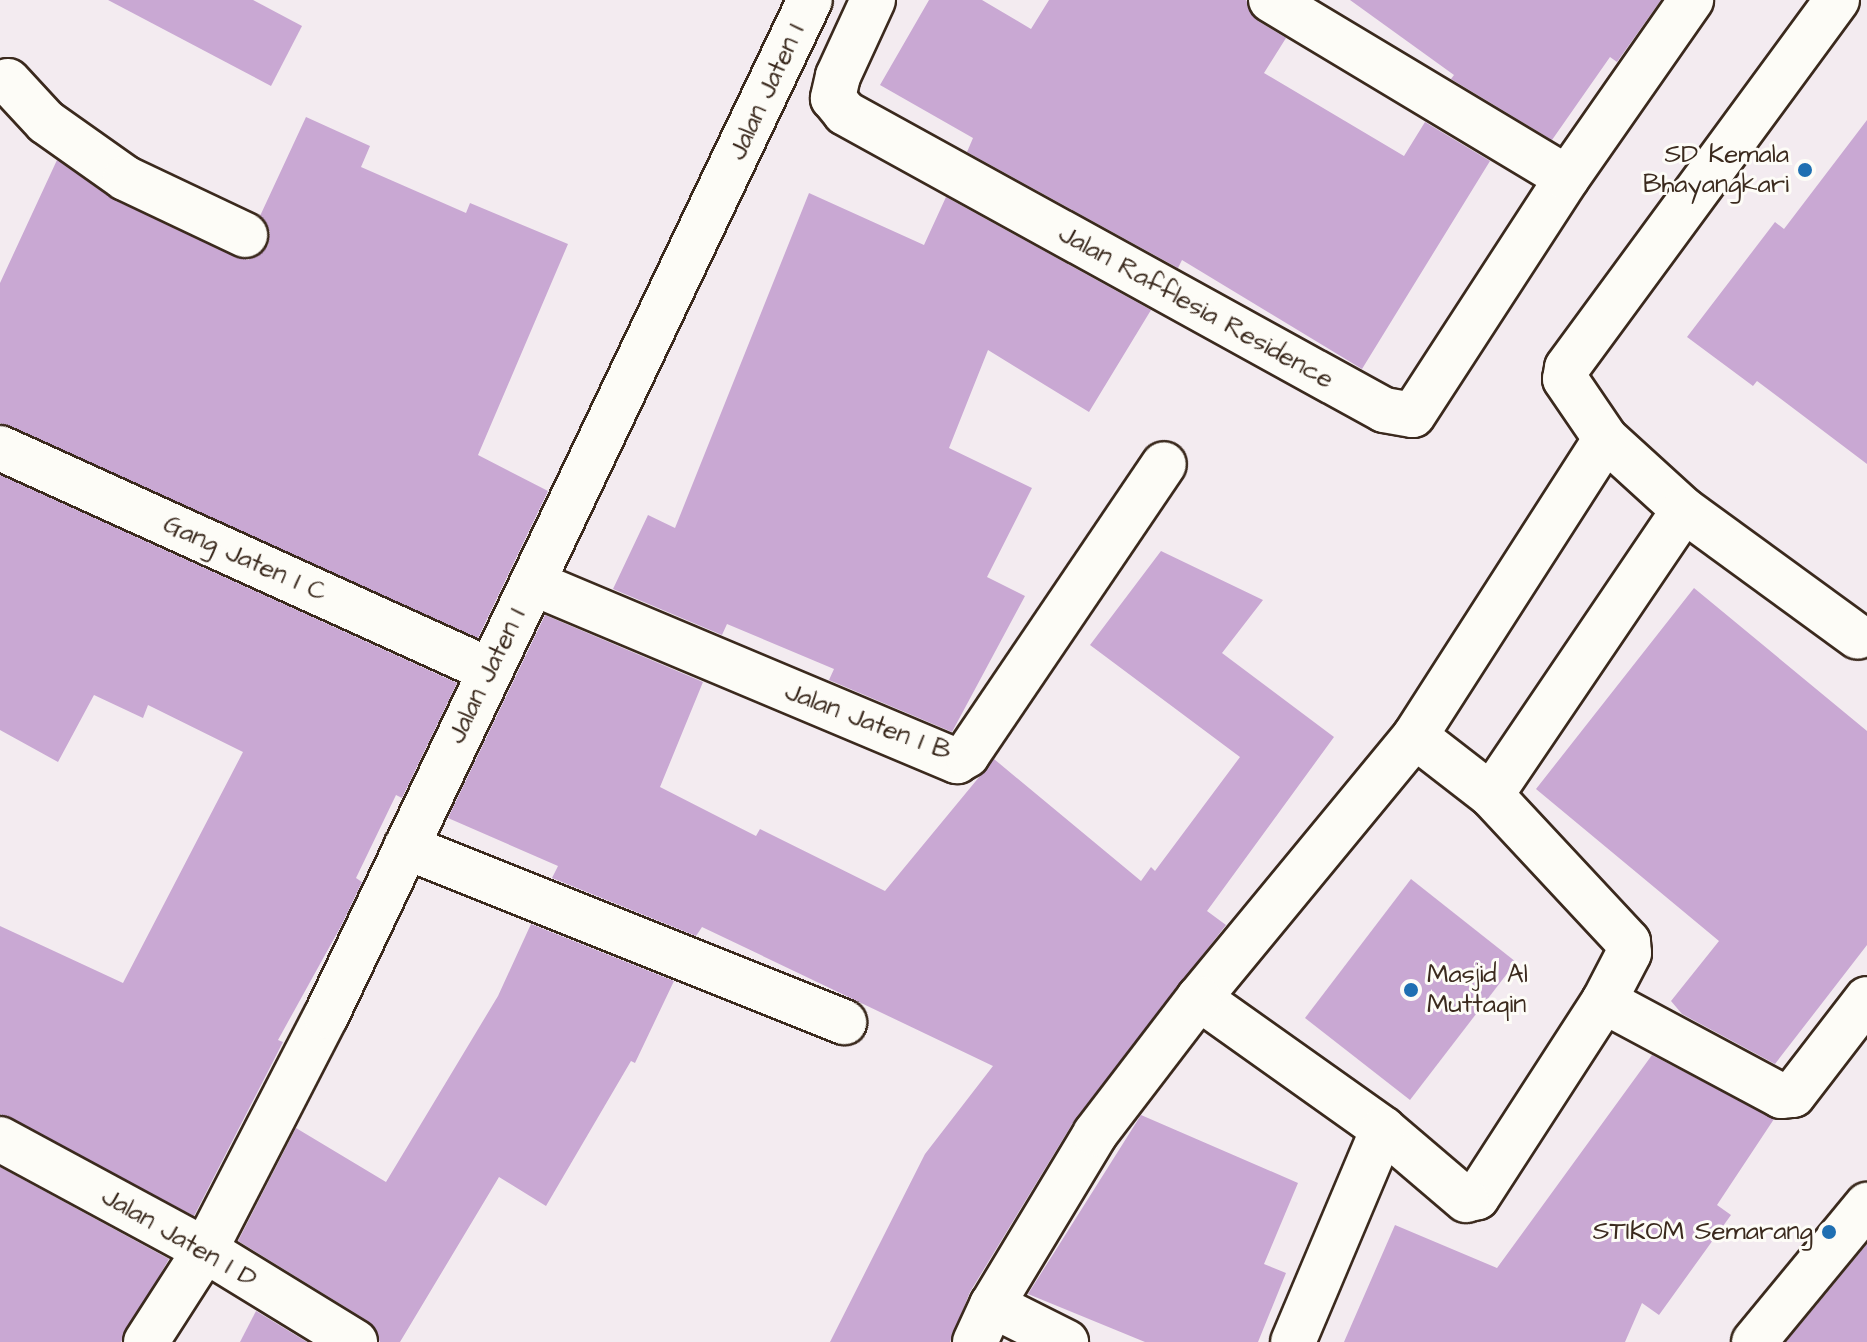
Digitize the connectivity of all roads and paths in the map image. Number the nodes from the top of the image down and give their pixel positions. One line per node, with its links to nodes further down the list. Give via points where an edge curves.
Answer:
1 (810, 0): 13 (street, Jalan Jaten I)
2 (873, 0): 7 (street, Jalan Rafflesia Residence, via 838,76 833,98 845,113 1384,410 1413,415 1423,406)
3 (1271, 0): 7 (street)
4 (1691, 0): 7 (street, Jalan Rafflesia Residence)
5 (1837, 0): 9 (street, via 1567,368 1569,387)
6 (3, 89): 8 (street, via 125,178)
7 (1567, 178)
8 (245, 235)
9 (1606, 439): 12 (street); 16 (street)
10 (0, 448): 15 (street, Gang Jaten I C)
11 (1164, 464): 13 (street, Jalan Jaten I B, via 967,755 957,761)
12 (1684, 510): 14 (street); 17 (street)
13 (533, 583): 15 (street, Jalan Jaten I)
14 (1858, 637)
15 (489, 670): 18 (street, Jalan Jaten I)
16 (1415, 736): 17 (street); 19 (street)
17 (1491, 795): 21 (street, via 1628,942 1629,953)
18 (406, 847): 22 (street); 26 (street, Jalan Jaten I)
19 (1199, 998): 23 (street); 27 (street, via 1095,1134)
20 (1867, 999): 21 (street, via 1793,1095 1781,1096)
21 (1604, 1001): 23 (street, via 1477,1197 1456,1195)
22 (844, 1022)
23 (1383, 1129): 31 (street)
24 (0, 1139): 26 (street, Jalan Jaten I D)
25 (1867, 1205): 32 (street)
26 (205, 1250): 28 (street, Jalan Jaten I); 29 (street, Jalan Jaten I D)
27 (983, 1323): 30 (street)
28 (146, 1342)
29 (355, 1342)
30 (1066, 1342)
31 (1293, 1342)
32 (1754, 1342)

